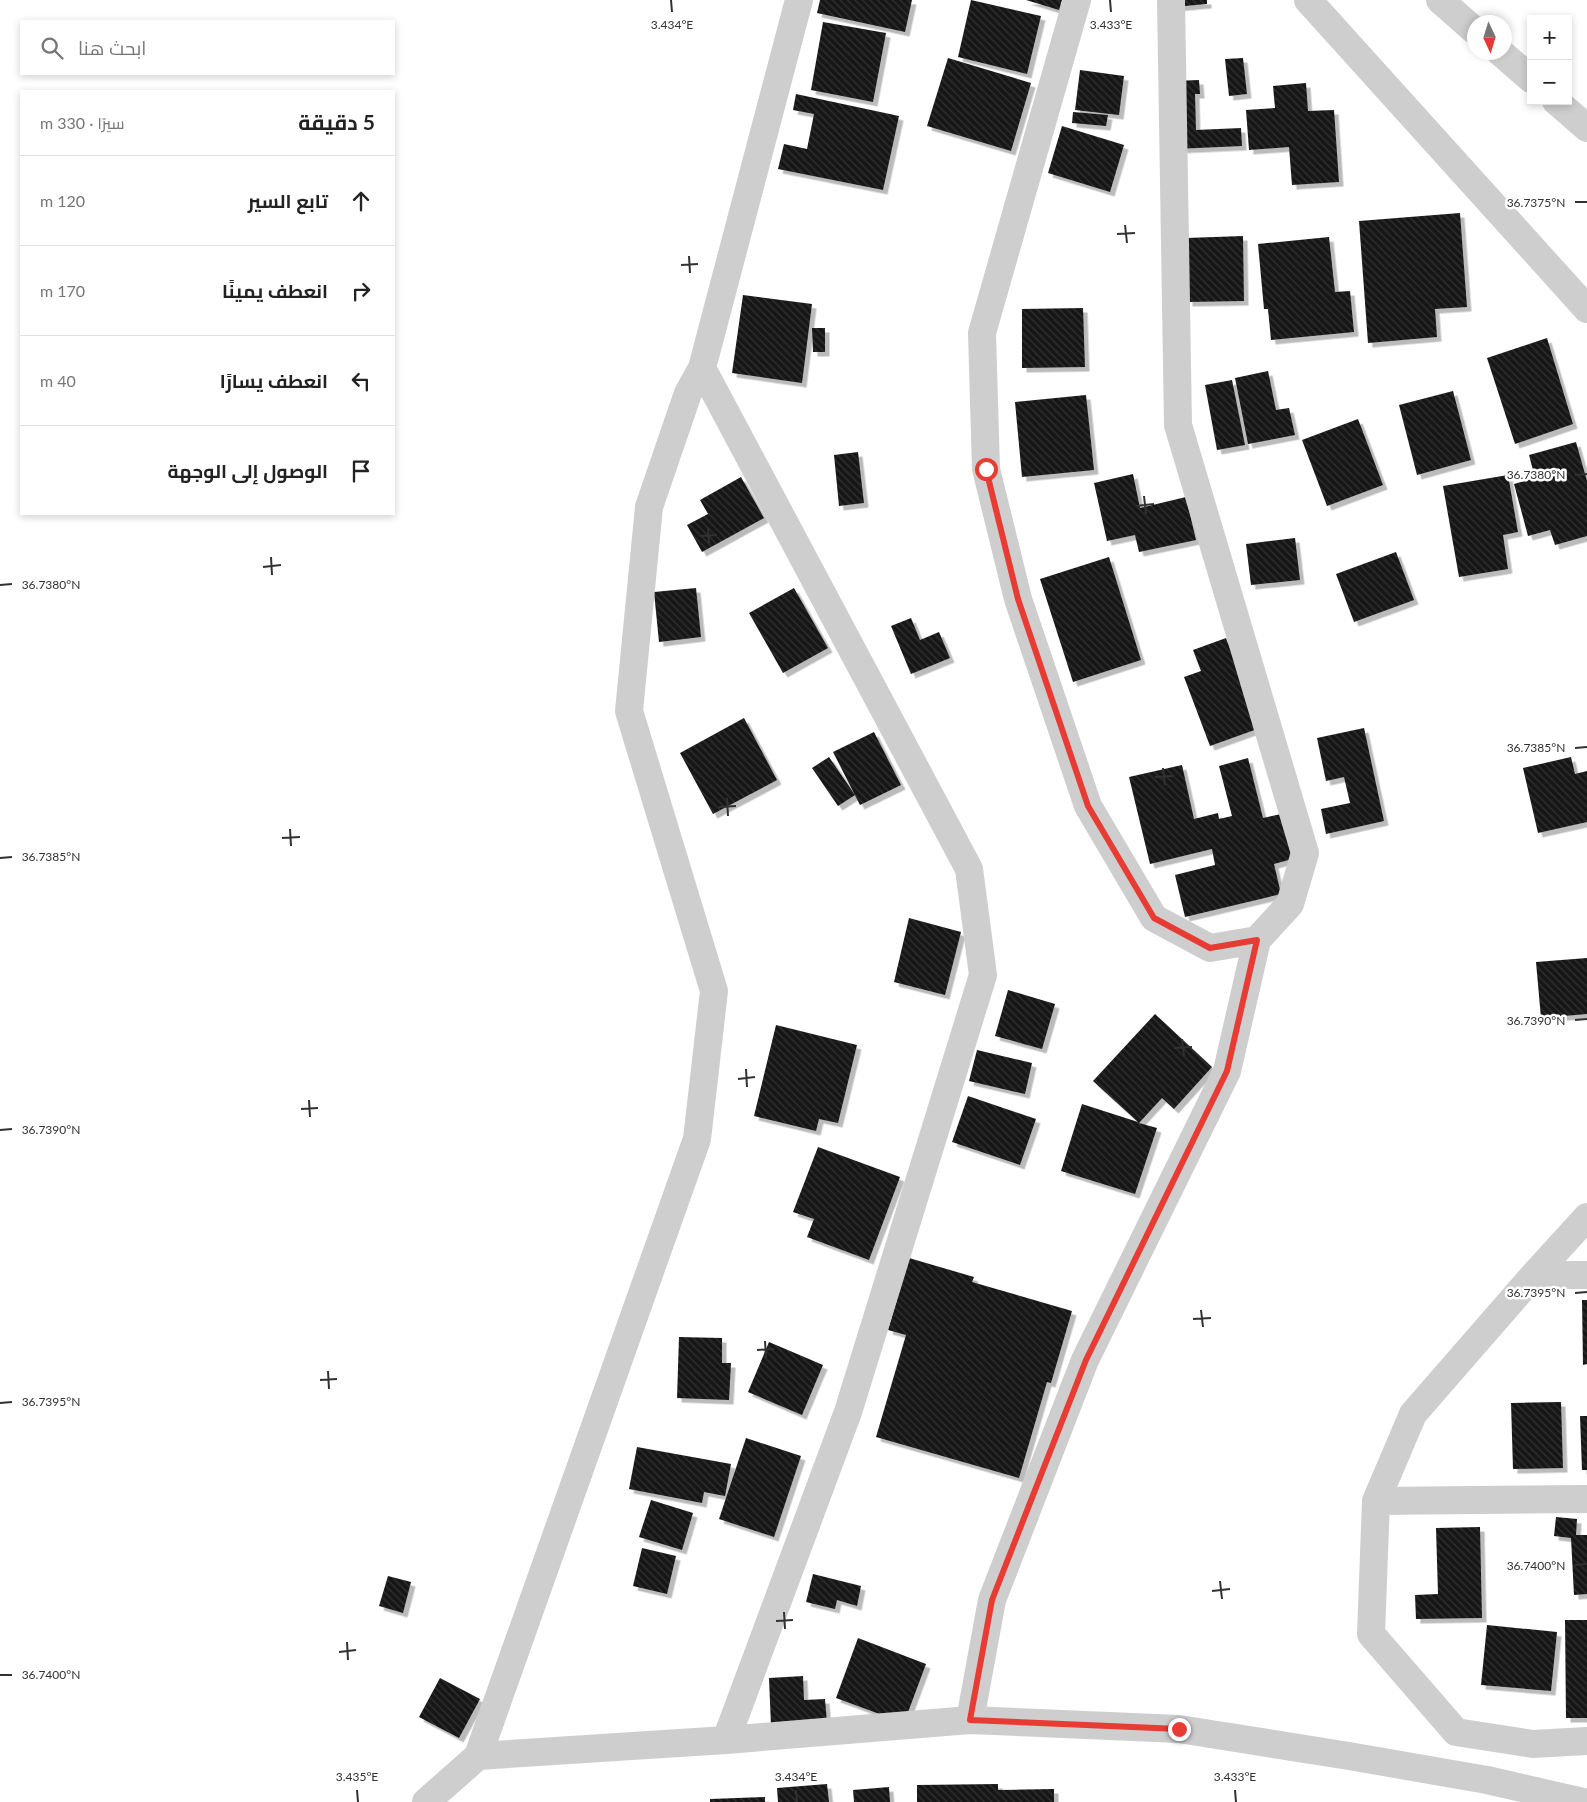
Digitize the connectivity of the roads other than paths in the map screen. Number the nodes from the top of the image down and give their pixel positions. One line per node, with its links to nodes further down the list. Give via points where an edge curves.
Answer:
1 (800, 0): 12 (street)
2 (1077, 0): 13 (street, via 982,333 986,469 1018,599 1088,806 1154,918 1210,948)
3 (1171, 0): 13 (street, via 1178,425 1305,852 1290,904)
4 (1308, 0): 11 (street)
5 (1440, 0): 6 (street)
6 (1467, 24)
7 (1509, 60): 8 (street)
8 (1527, 76)
9 (1561, 105): 10 (street)
10 (1587, 128)
11 (1587, 309)
12 (702, 368): 20 (street, via 969,869 983,975 848,1412); 22 (street, via 688,393 649,507 629,711 714,991 697,1139)
13 (1257, 940): 19 (street, via 1227,1071 1086,1360 992,1600)
14 (1587, 1217): 15 (street)
15 (1534, 1275): 16 (street); 18 (street, via 1414,1414)
16 (1587, 1275)
17 (1587, 1498): 18 (street)
18 (1376, 1501): 21 (street, via 1370,1634 1456,1732 1533,1744)
19 (970, 1720): 20 (street); 24 (street, via 1179,1729 1487,1780)
20 (726, 1740): 22 (street)
21 (1587, 1741)
22 (478, 1756): 23 (street)
23 (426, 1802)
24 (1583, 1802)

